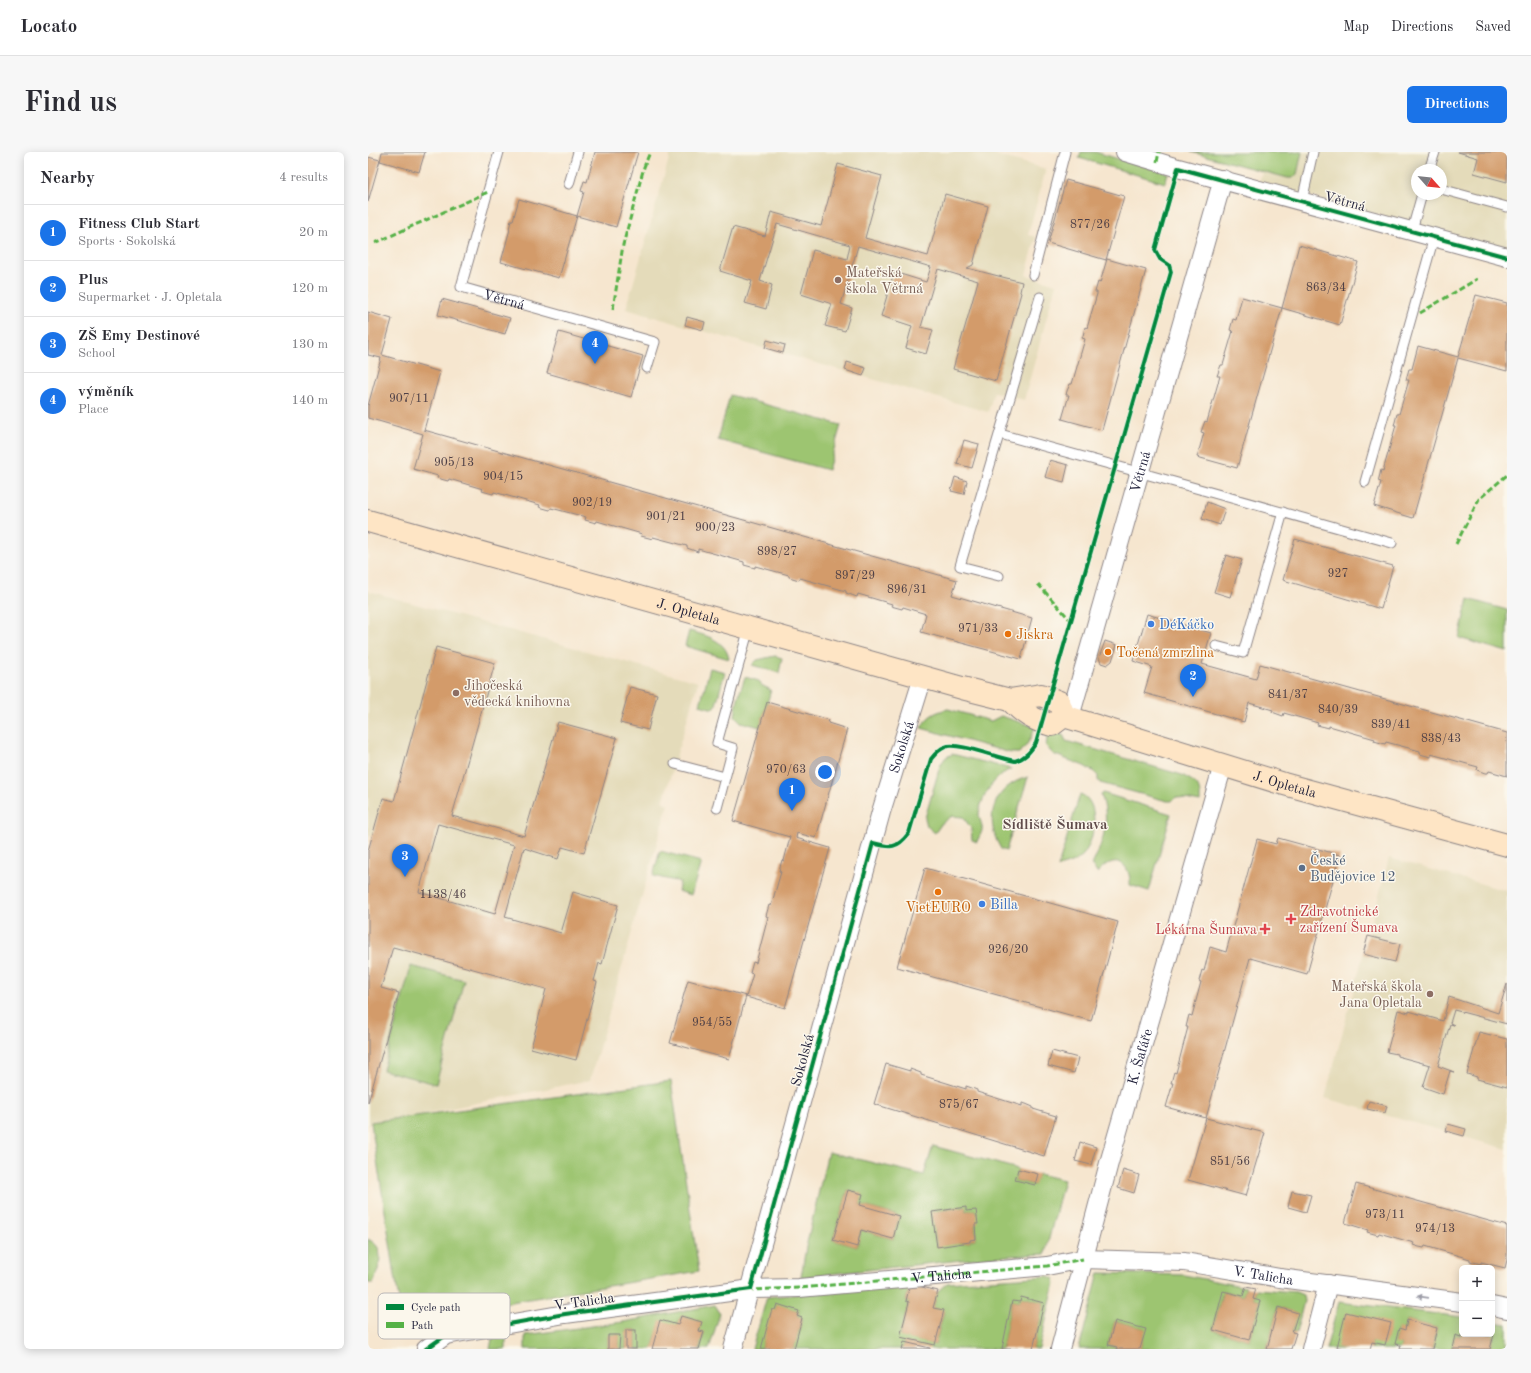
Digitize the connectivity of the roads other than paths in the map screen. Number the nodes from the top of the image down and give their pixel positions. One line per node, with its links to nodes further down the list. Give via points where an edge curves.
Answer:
1 (499, 152): 20 (lane, Větrná, via 461,287 655,342)
2 (578, 152): 10 (lane)
3 (1065, 152): 18 (lane)
4 (1124, 152): 7 (street, Větrná)
5 (1313, 152): 13 (lane)
6 (1435, 152): 8 (lane)
7 (1158, 157): 9 (street, Větrná)
8 (1432, 164)
9 (1223, 179): 13 (street, Větrná); 22 (street, Větrná)
10 (569, 184)
11 (1447, 191): 14 (lane)
12 (1420, 200): 15 (lane)
13 (1302, 201): 15 (street, Větrná)
14 (1507, 207)
15 (1412, 230): 16 (street, Větrná)
16 (1434, 237): 17 (street, Větrná); 23 (lane)
17 (1507, 257)
18 (1033, 275)
19 (1040, 297): 21 (lane)
20 (647, 368)
21 (1000, 434): 22 (lane); 27 (lane, via 960,566)
22 (1140, 473): 24 (lane); 31 (street, Větrná)
23 (1365, 482)
24 (1283, 512): 26 (lane); 29 (lane, via 1243,653)
25 (368, 521): 28 (street, J. Opletala)
26 (1392, 543)
27 (999, 576)
28 (749, 628): 30 (street, J. Opletala); 34 (lane, via 717,744 733,748)
29 (1216, 646)
30 (924, 678): 31 (street, J. Opletala, via 1010,700 1034,720 1052,725); 39 (street, Sokolská, via 881,812)
31 (1067, 717): 33 (street, J. Opletala)
32 (675, 764): 34 (lane)
33 (1223, 765): 36 (street, J. Opletala); 37 (street, K. Šafáře)
34 (725, 778): 35 (lane)
35 (717, 808)
36 (1507, 845)
37 (1083, 1259): 38 (street, V. Talicha, via 1185,1262); 39 (street, V. Talicha, via 1047,1266 799,1288); 47 (street, K. Šafáře)
38 (1328, 1284): 40 (street, V. Talicha, one-way to 38); 48 (street)
39 (751, 1289): 43 (street, V. Talicha); 46 (street, Sokolská)
40 (1459, 1302)
41 (1495, 1307): 42 (street)
42 (1507, 1309)
43 (510, 1324)
44 (440, 1339): 45 (street, V. Talicha)
45 (426, 1349)
46 (733, 1349)
47 (1060, 1349)
48 (1312, 1349)

